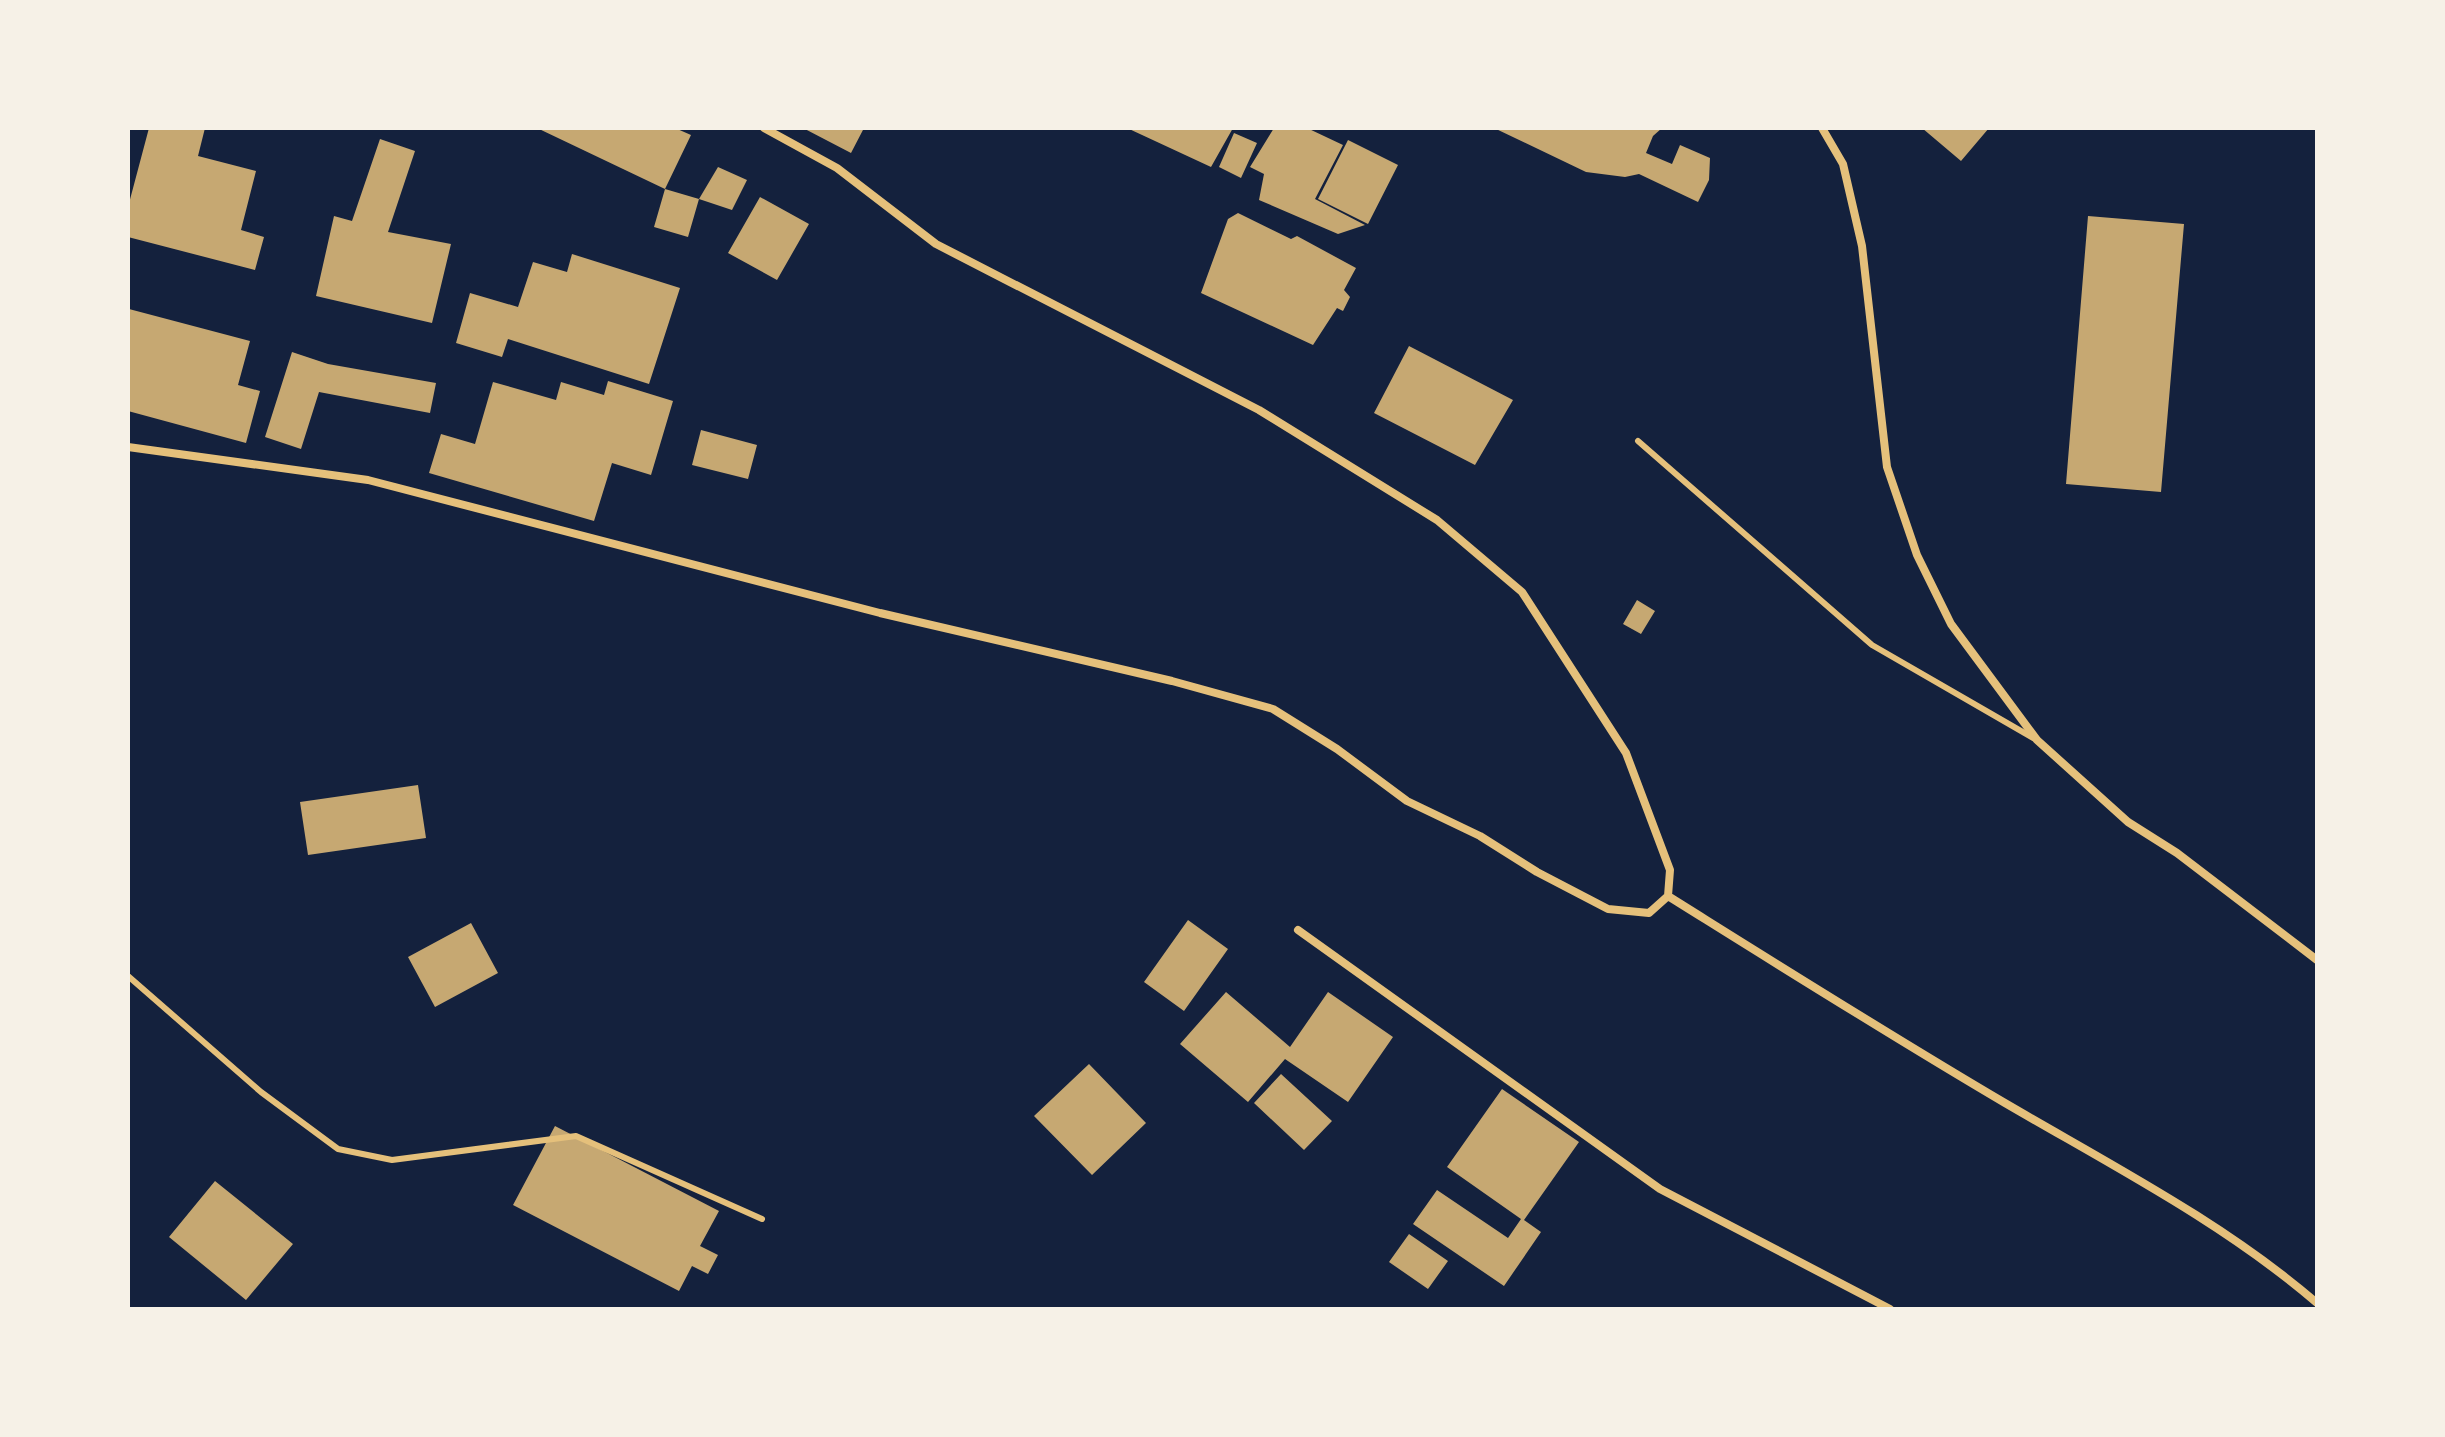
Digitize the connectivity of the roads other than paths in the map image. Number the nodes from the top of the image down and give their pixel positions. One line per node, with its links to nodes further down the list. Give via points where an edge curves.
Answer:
1 (764, 128): 6 (street, via 837,168 936,244 1259,410 1437,520 1522,592 1626,753 1670,870)
2 (1822, 128): 5 (street, via 1843,164 1862,246 1887,467 1917,555 1951,624)
3 (1638, 441): 5 (lane, via 1872,645)
4 (128, 447): 6 (street, via 368,480 1273,709 1407,801 1608,909 1649,913)
5 (2037, 740): 8 (street, via 2128,822)
6 (1668, 896): 11 (street, via 2157,1192 2280,1271)
7 (1298, 930): 12 (street, via 1660,1189)
8 (2317, 960)
9 (128, 976): 10 (lane, via 261,1092 338,1149 392,1160 576,1136)
10 (762, 1219)
11 (2317, 1303)
12 (1890, 1309)

